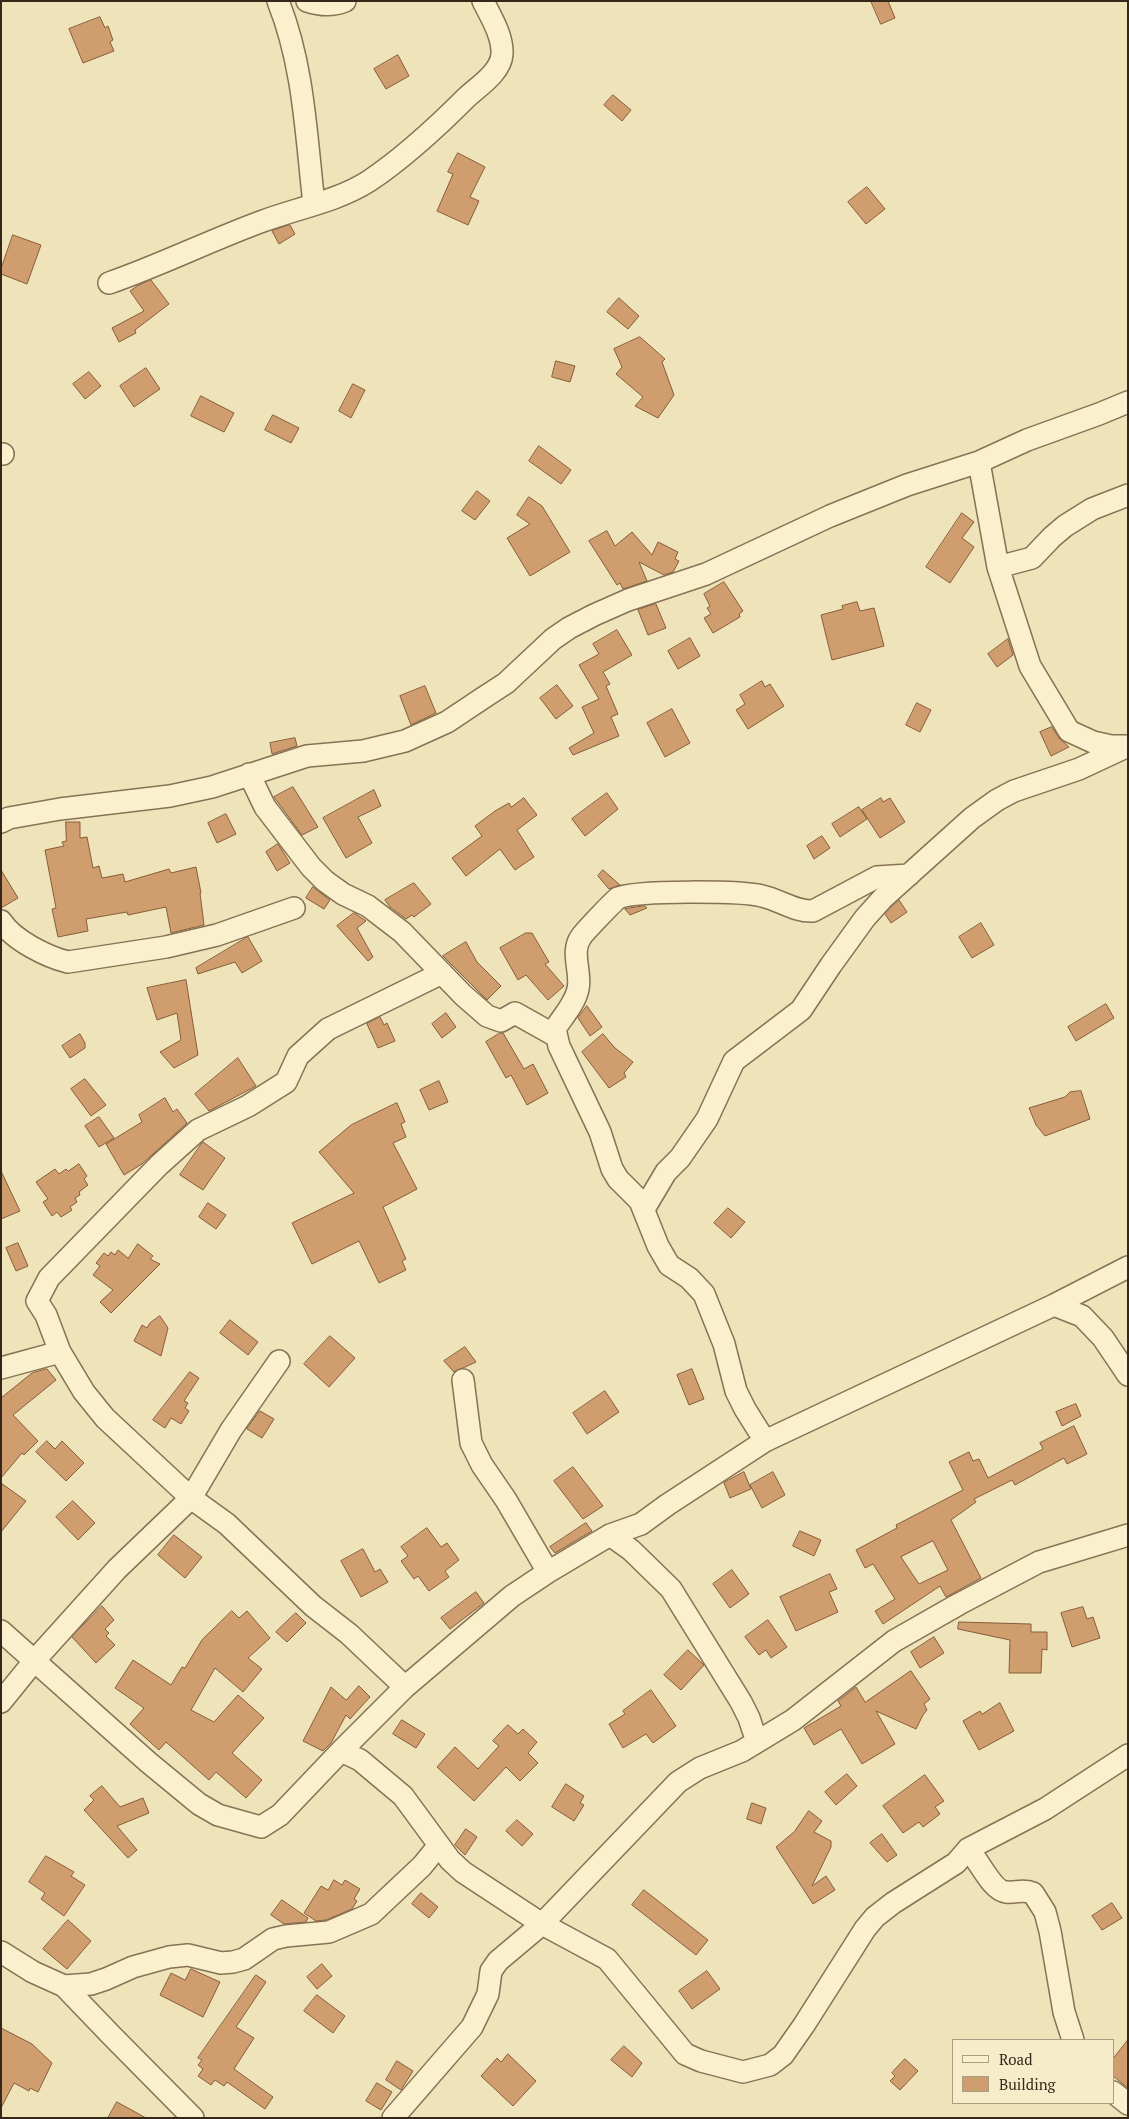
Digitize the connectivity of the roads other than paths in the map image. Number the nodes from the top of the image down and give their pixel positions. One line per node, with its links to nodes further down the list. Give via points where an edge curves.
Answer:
1 (278, 1): 5 (street, via 295,52 303,94)
2 (307, 1): 3 (street, via 338,4)
3 (345, 1)
4 (483, 1): 5 (street, via 498,33 502,54 498,68 436,128 369,181)
5 (314, 204): 6 (street, via 262,221 151,269)
6 (109, 283)
7 (1128, 402): 8 (street)
8 (979, 462): 10 (street); 12 (street, via 898,488 706,574 594,615 553,639 506,683 447,722 405,741 363,751 307,756)
9 (1128, 495): 10 (street, via 1092,509 1065,526 1032,558)
10 (998, 567): 11 (street, via 1030,666 1069,731 1093,742)
11 (1127, 746): 14 (street, via 1079,769 996,800)
12 (248, 774): 13 (street, via 212,787 170,796 60,808); 17 (street, via 265,807 310,868 342,894 368,906 402,932)
13 (1, 822)
14 (908, 875): 18 (street, via 877,877 813,912 804,912 760,895 652,894 618,898 580,938 576,955 578,989 574,1001 555,1029); 19 (street, via 865,918 801,1010 734,1060 707,1119 680,1158 666,1172)
15 (294, 908): 16 (street, via 217,935 68,962 57,960 15,937)
16 (1, 921)
17 (442, 973): 18 (street, via 487,1016 501,1021 515,1014); 22 (street, via 328,1029 298,1056 286,1082 219,1122 204,1126 159,1165 43,1286 37,1301)
18 (556, 1036): 19 (street, via 600,1132 612,1169)
19 (644, 1209): 27 (street, via 669,1265 696,1284 704,1294 724,1344 736,1391)
20 (1128, 1267): 21 (street)
21 (1054, 1305): 25 (street, via 1082,1316 1103,1338); 27 (street)
22 (60, 1352): 24 (street); 28 (street, via 84,1392 105,1418)
23 (279, 1361): 28 (street, via 231,1430)
24 (1, 1368)
25 (1128, 1375)
26 (463, 1380): 31 (street, via 471,1443)
27 (765, 1441): 29 (street, via 641,1524)
28 (191, 1498): 33 (street, via 117,1569); 34 (street, via 227,1524)
29 (610, 1535): 31 (street); 36 (street, via 631,1550 671,1589 741,1702)
30 (1128, 1535): 36 (street, via 1039,1562 959,1604 894,1641 800,1715)
31 (548, 1572): 34 (street, via 512,1596)
32 (1, 1631): 33 (street)
33 (35, 1660): 35 (street); 37 (street, via 199,1804 237,1821 261,1827 280,1815)
34 (405, 1688): 37 (street)
35 (1, 1702)
36 (757, 1742): 41 (street, via 700,1768 678,1782)
37 (341, 1750): 39 (street, via 360,1760 403,1796)
38 (1128, 1755): 40 (street, via 1045,1809)
39 (439, 1845): 41 (street, via 463,1872); 43 (street, via 374,1912 329,1932 273,1939 244,1959 233,1962 221,1963 188,1955 170,1957 132,1967 91,1984)
40 (968, 1849): 41 (street, via 956,1863 875,1917 783,2055 770,2065 750,2071 743,2072 685,2054 607,1959); 44 (street, via 994,1886 1005,1892 1023,1890 1033,1893 1045,1912 1064,2012)
41 (542, 1924): 48 (street, via 490,1971 488,1994 472,2027)
42 (1, 1952): 43 (street)
43 (64, 1986): 47 (street)
44 (1073, 2039)
45 (1114, 2093): 46 (street)
46 (1128, 2104)
47 (193, 2118)
48 (393, 2118)

